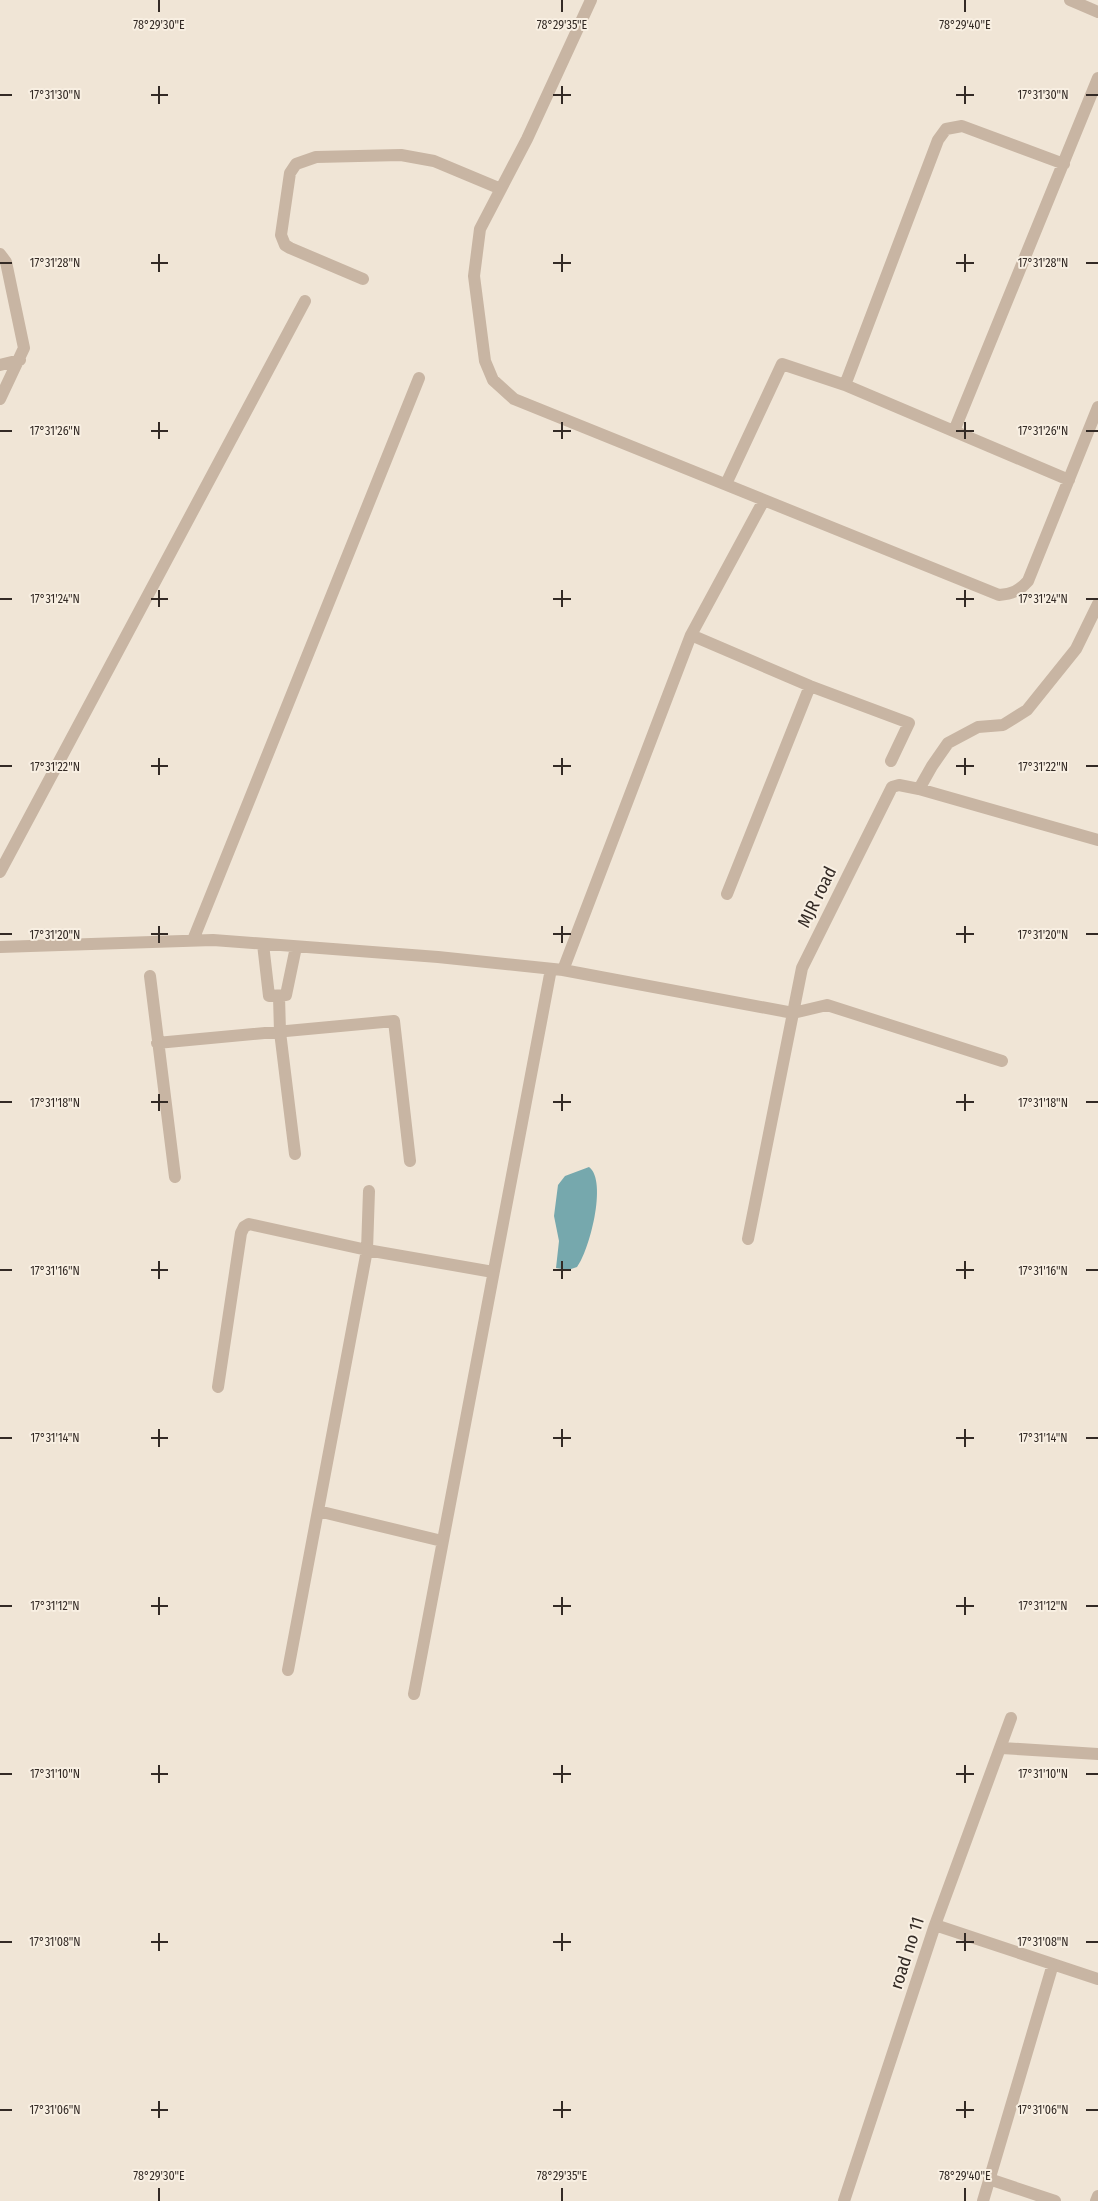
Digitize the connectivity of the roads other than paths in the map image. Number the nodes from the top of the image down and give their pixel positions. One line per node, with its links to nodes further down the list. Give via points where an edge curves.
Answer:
1 (591, 0): 6 (street)
2 (1070, 0): 3 (street)
3 (1098, 12)
4 (1098, 78): 5 (street)
5 (1064, 164): 13 (street, via 962,126 946,129 938,140); 16 (street)
6 (501, 188): 8 (street, via 434,161 401,155 316,157 296,164 290,173 282,240 290,248); 18 (street, via 480,229 474,276 486,360 493,380 514,399)
7 (0, 254): 10 (street, via 6,262 24,341)
8 (363, 279)
9 (305, 301): 26 (street)
10 (20, 360): 11 (street); 14 (street)
11 (0, 365)
12 (419, 378): 28 (street)
13 (845, 385): 16 (street); 18 (street, via 782,364)
14 (0, 400)
15 (1098, 407): 17 (street)
16 (954, 431): 17 (street)
17 (1070, 480): 19 (street, via 1028,582 1020,590 1005,595 987,591)
18 (726, 484): 19 (street)
19 (764, 500): 21 (street)
20 (1098, 604): 24 (street, via 1076,649 1026,710 1003,725 978,727 948,743)
21 (691, 635): 22 (street); 32 (street)
22 (810, 686): 23 (street, via 909,723); 27 (street)
23 (891, 761)
24 (919, 789): 25 (street, MJR road); 35 (street, MJR road, via 899,786 892,787 887,793 802,968)
25 (1098, 840)
26 (0, 872)
27 (727, 894)
28 (194, 940): 29 (street); 30 (street)
29 (263, 944): 31 (street); 34 (street, via 269,996)
30 (0, 947)
31 (296, 947): 32 (street, via 438,957); 34 (street, via 286,996)
32 (557, 970): 35 (street); 45 (street)
33 (150, 976): 37 (street)
34 (279, 996): 36 (street)
35 (793, 1013): 38 (street, via 827,1005); 43 (street, MJR road)
36 (280, 1032): 37 (street); 39 (street); 40 (street, via 394,1021)
37 (158, 1043): 41 (street)
38 (1002, 1061)
39 (295, 1154)
40 (410, 1160)
41 (175, 1177)
42 (369, 1191): 44 (street)
43 (748, 1239)
44 (367, 1250): 45 (street); 46 (street, via 249,1224 244,1227); 47 (street)
45 (493, 1272): 48 (street)
46 (218, 1387)
47 (318, 1511): 48 (street); 49 (street)
48 (442, 1541): 50 (street)
49 (288, 1670)
50 (414, 1694)
51 (1012, 1718): 52 (street, road no 11)
52 (1002, 1748): 53 (street); 54 (street, road no 11)
53 (1098, 1754)
54 (935, 1925): 55 (street); 59 (street, road no 11)
55 (1053, 1964): 56 (street); 57 (street)
56 (1098, 1979)
57 (989, 2179): 60 (street); 61 (street)
58 (1098, 2196): 62 (street)
59 (844, 2201)
60 (983, 2201)
61 (1055, 2201)
62 (1096, 2201)

